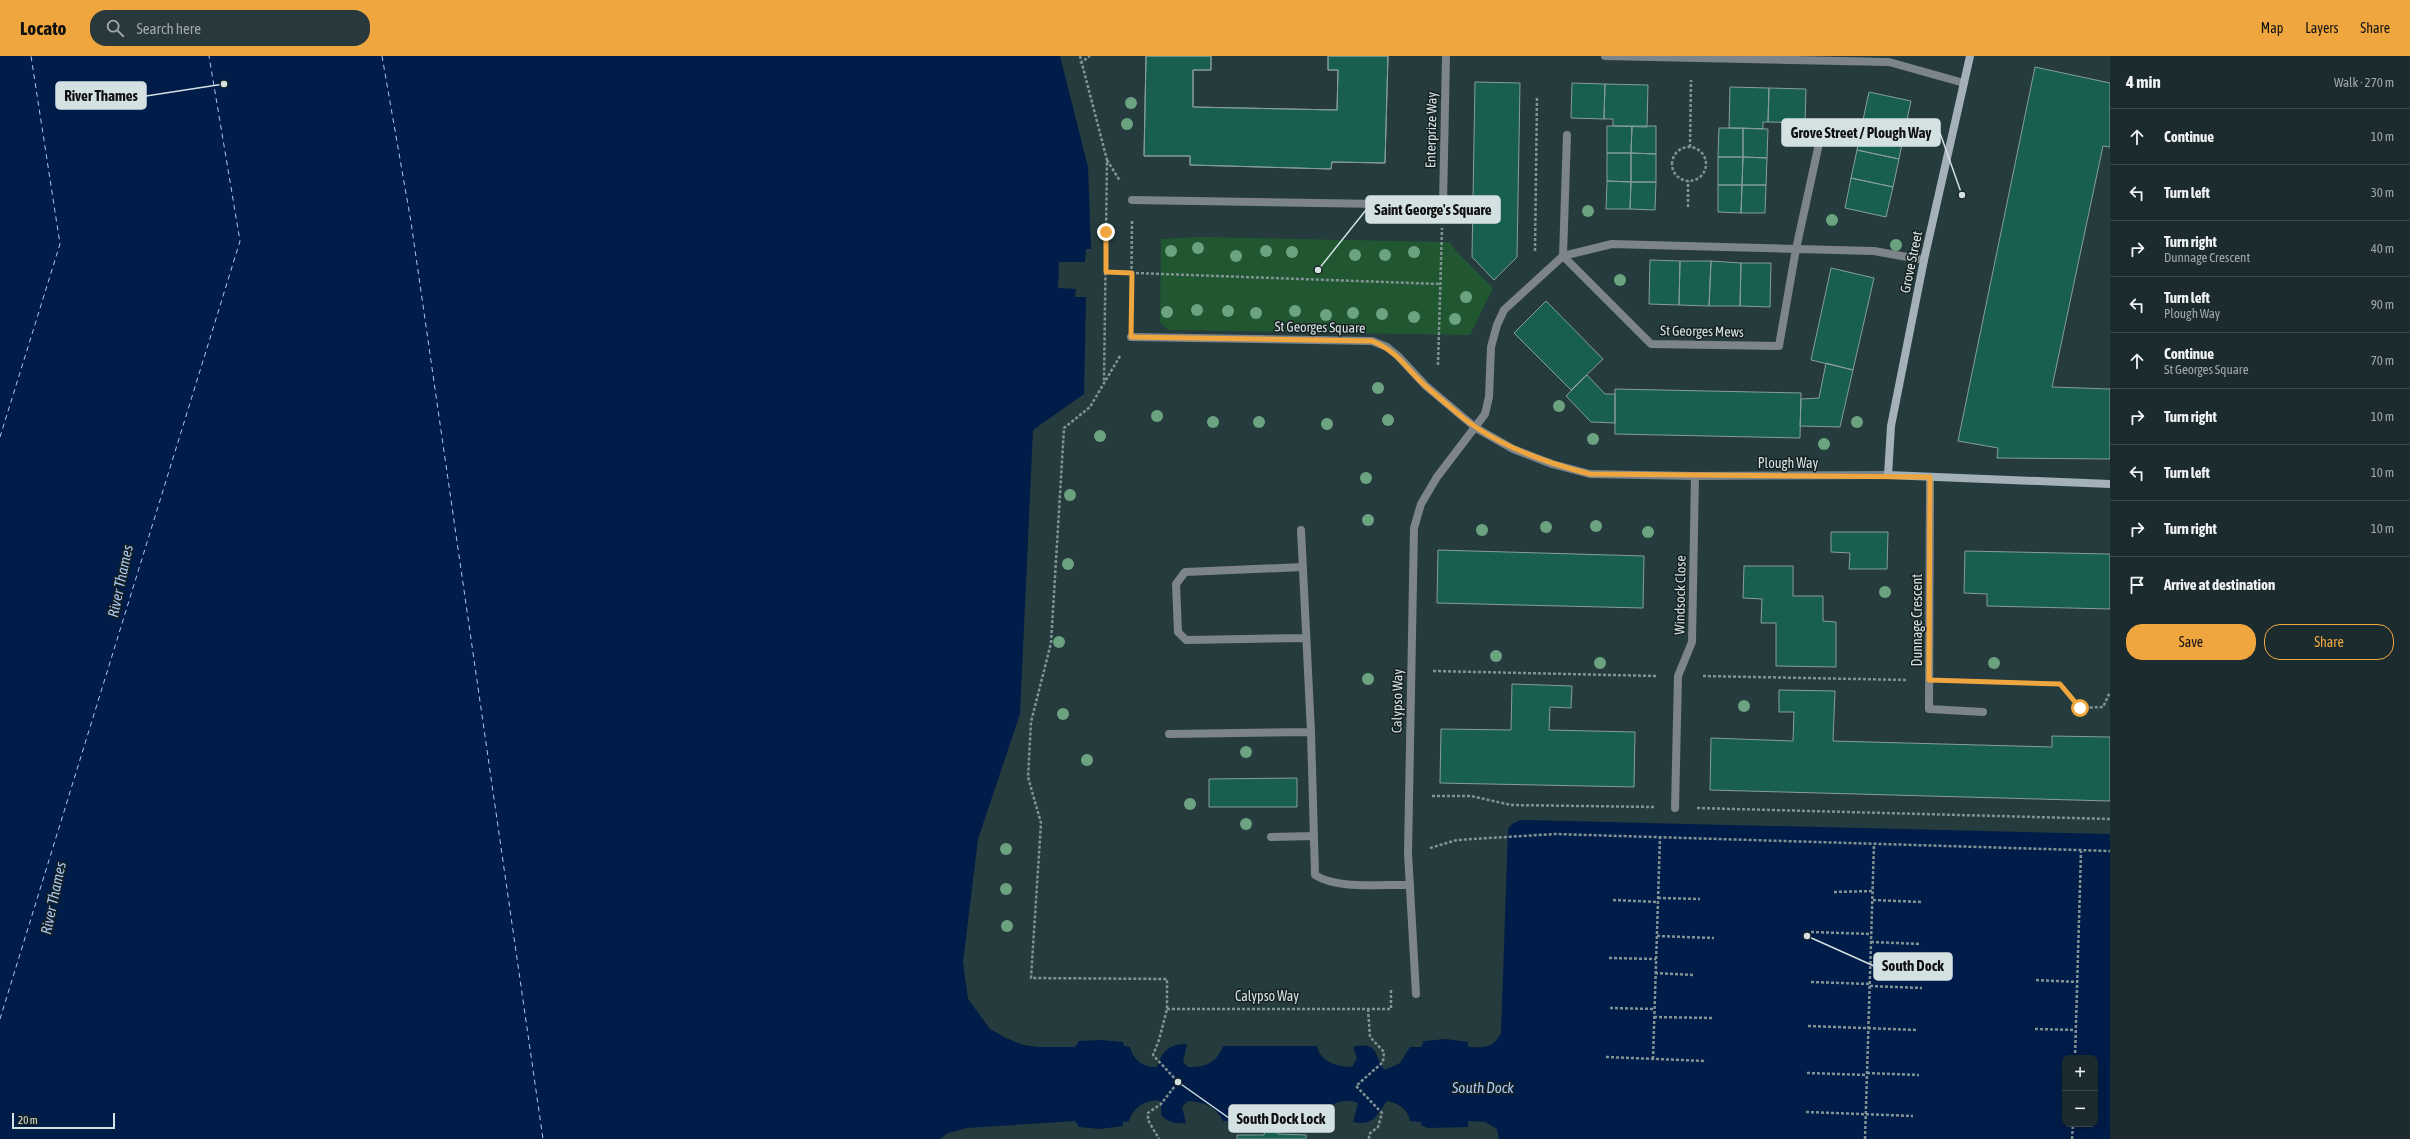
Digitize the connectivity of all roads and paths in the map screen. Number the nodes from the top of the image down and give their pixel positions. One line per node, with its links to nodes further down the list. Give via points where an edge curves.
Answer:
1 (1080, 56): 7 (path)
2 (1090, 56): 7 (path)
3 (1446, 56): 16 (street, Enterprize Way)
4 (1605, 56): 6 (street)
5 (1970, 56): 8 (main road, Grove Street)
6 (1691, 58): 8 (street, via 1889,62); 12 (path)
7 (1080, 63): 13 (path)
8 (1964, 83): 20 (main road, Grove Street)
9 (1537, 97): 23 (path)
10 (1567, 134): 19 (street)
11 (1820, 139): 18 (street, St Georges Mews)
12 (1690, 147): 14 (path, via 1700,151 1706,164 1702,175); 14 (path, via 1676,153 1672,166 1677,176)
13 (1107, 160): 15 (path); 21 (path)
14 (1688, 181): 17 (path)
15 (1132, 200): 16 (street); 22 (path)
16 (1443, 205): 24 (path)
17 (1688, 207)
18 (1796, 249): 19 (street, via 1612,244); 19 (street, St Georges Mews, via 1779,346 1651,344); 20 (street, via 1874,250)
19 (1563, 256): 23 (street)
20 (1924, 260): 29 (main road, Grove Street, via 1891,426)
21 (1106, 272): 22 (path); 26 (path)
22 (1132, 273): 24 (path); 25 (path)
23 (1535, 282): 28 (street, via 1504,310 1497,326 1491,347 1489,396 1485,414)
24 (1440, 284): 27 (path)
25 (1131, 337): 26 (path); 27 (street, St Georges Square, via 1372,341 1387,347 1398,356)
26 (1104, 382): 79 (path, via 1090,407 1064,428 1051,643 1031,722 1028,777 1041,823 1031,978 1167,979)
27 (1437, 395): 28 (street, St Georges Square)
28 (1476, 428): 30 (street, Plough Way, via 1513,449 1552,464 1590,474); 36 (street, Calypso Way, via 1437,477 1421,504 1416,522)
29 (1888, 475): 30 (street, Plough Way); 31 (main road, Plough Way)
30 (1695, 476): 37 (street, Windsock Close, via 1692,642)
31 (1930, 477): 32 (main road, Plough Way); 38 (street, Dunnage Crescent)
32 (2110, 484)
33 (1301, 530): 34 (street)
34 (1302, 567): 35 (street); 35 (street, via 1185,572 1176,584 1178,632 1186,640)
35 (1306, 638): 41 (street)
36 (1410, 671): 37 (path); 43 (street, Calypso Way)
37 (1678, 676): 38 (path); 44 (street, Windsock Close)
38 (1929, 680): 39 (path, via 2060,684 2080,708 2103,707); 40 (street, Dunnage Crescent, via 1929,709)
39 (2110, 692)
40 (1983, 712)
41 (1311, 732): 42 (street); 46 (street)
42 (1169, 734)
43 (1409, 795): 44 (path, via 1471,796 1511,805); 53 (street, Calypso Way)
44 (1675, 808): 45 (path)
45 (2110, 819)
46 (1314, 836): 47 (street); 53 (street, via 1315,875 1323,880 1339,884)
47 (1271, 837)
48 (1660, 837): 49 (path, via 1555,834); 50 (path); 56 (path)
49 (1508, 838)
50 (1874, 844): 51 (path); 54 (path)
51 (2081, 851): 52 (path); 74 (path)
52 (2110, 852)
53 (1410, 885): 77 (street, Calypso Way)
54 (1873, 891): 55 (path); 59 (path)
55 (1834, 892)
56 (1658, 898): 57 (path); 60 (path)
57 (1700, 899)
58 (1613, 900): 60 (path)
59 (1872, 900): 61 (path); 63 (path)
60 (1658, 902): 64 (path)
61 (1921, 902)
62 (1811, 932): 63 (path)
63 (1871, 934): 66 (path)
64 (1656, 936): 65 (path); 69 (path)
65 (1714, 938)
66 (1871, 942): 67 (path); 75 (path)
67 (1921, 944)
68 (1609, 958): 69 (path)
69 (1656, 959): 70 (path)
70 (1655, 973): 71 (path); 80 (path)
71 (1695, 975)
72 (2036, 980): 74 (path)
73 (1811, 982): 75 (path)
74 (2077, 982): 87 (path)
75 (1870, 985): 76 (path); 84 (path)
76 (1922, 988)
77 (1416, 994)
78 (1610, 1008): 80 (path)
79 (1166, 1009): 99 (path, via 1153,1055 1178,1082 1161,1104 1148,1113 1148,1120); 100 (path, Calypso Way, via 1368,1009 1370,1037 1384,1052 1383,1062 1356,1086 1382,1113 1378,1127 1369,1134)
80 (1654, 1010): 81 (path)
81 (1654, 1017): 82 (path); 90 (path)
82 (1712, 1018)
83 (1808, 1026): 84 (path)
84 (1868, 1028): 86 (path); 93 (path)
85 (2035, 1029): 87 (path)
86 (1918, 1030)
87 (2075, 1030): 88 (path)
88 (2075, 1055)
89 (1606, 1057): 90 (path)
90 (1653, 1059): 91 (path)
91 (1706, 1061)
92 (1807, 1073): 93 (path)
93 (1867, 1074): 94 (path); 96 (path)
94 (1919, 1075)
95 (1806, 1112): 96 (path)
96 (1866, 1114): 97 (path); 101 (path)
97 (1914, 1116)
98 (2072, 1127): 102 (path)
99 (1159, 1138)
100 (1368, 1139)
101 (1865, 1139)
102 (2072, 1139)

